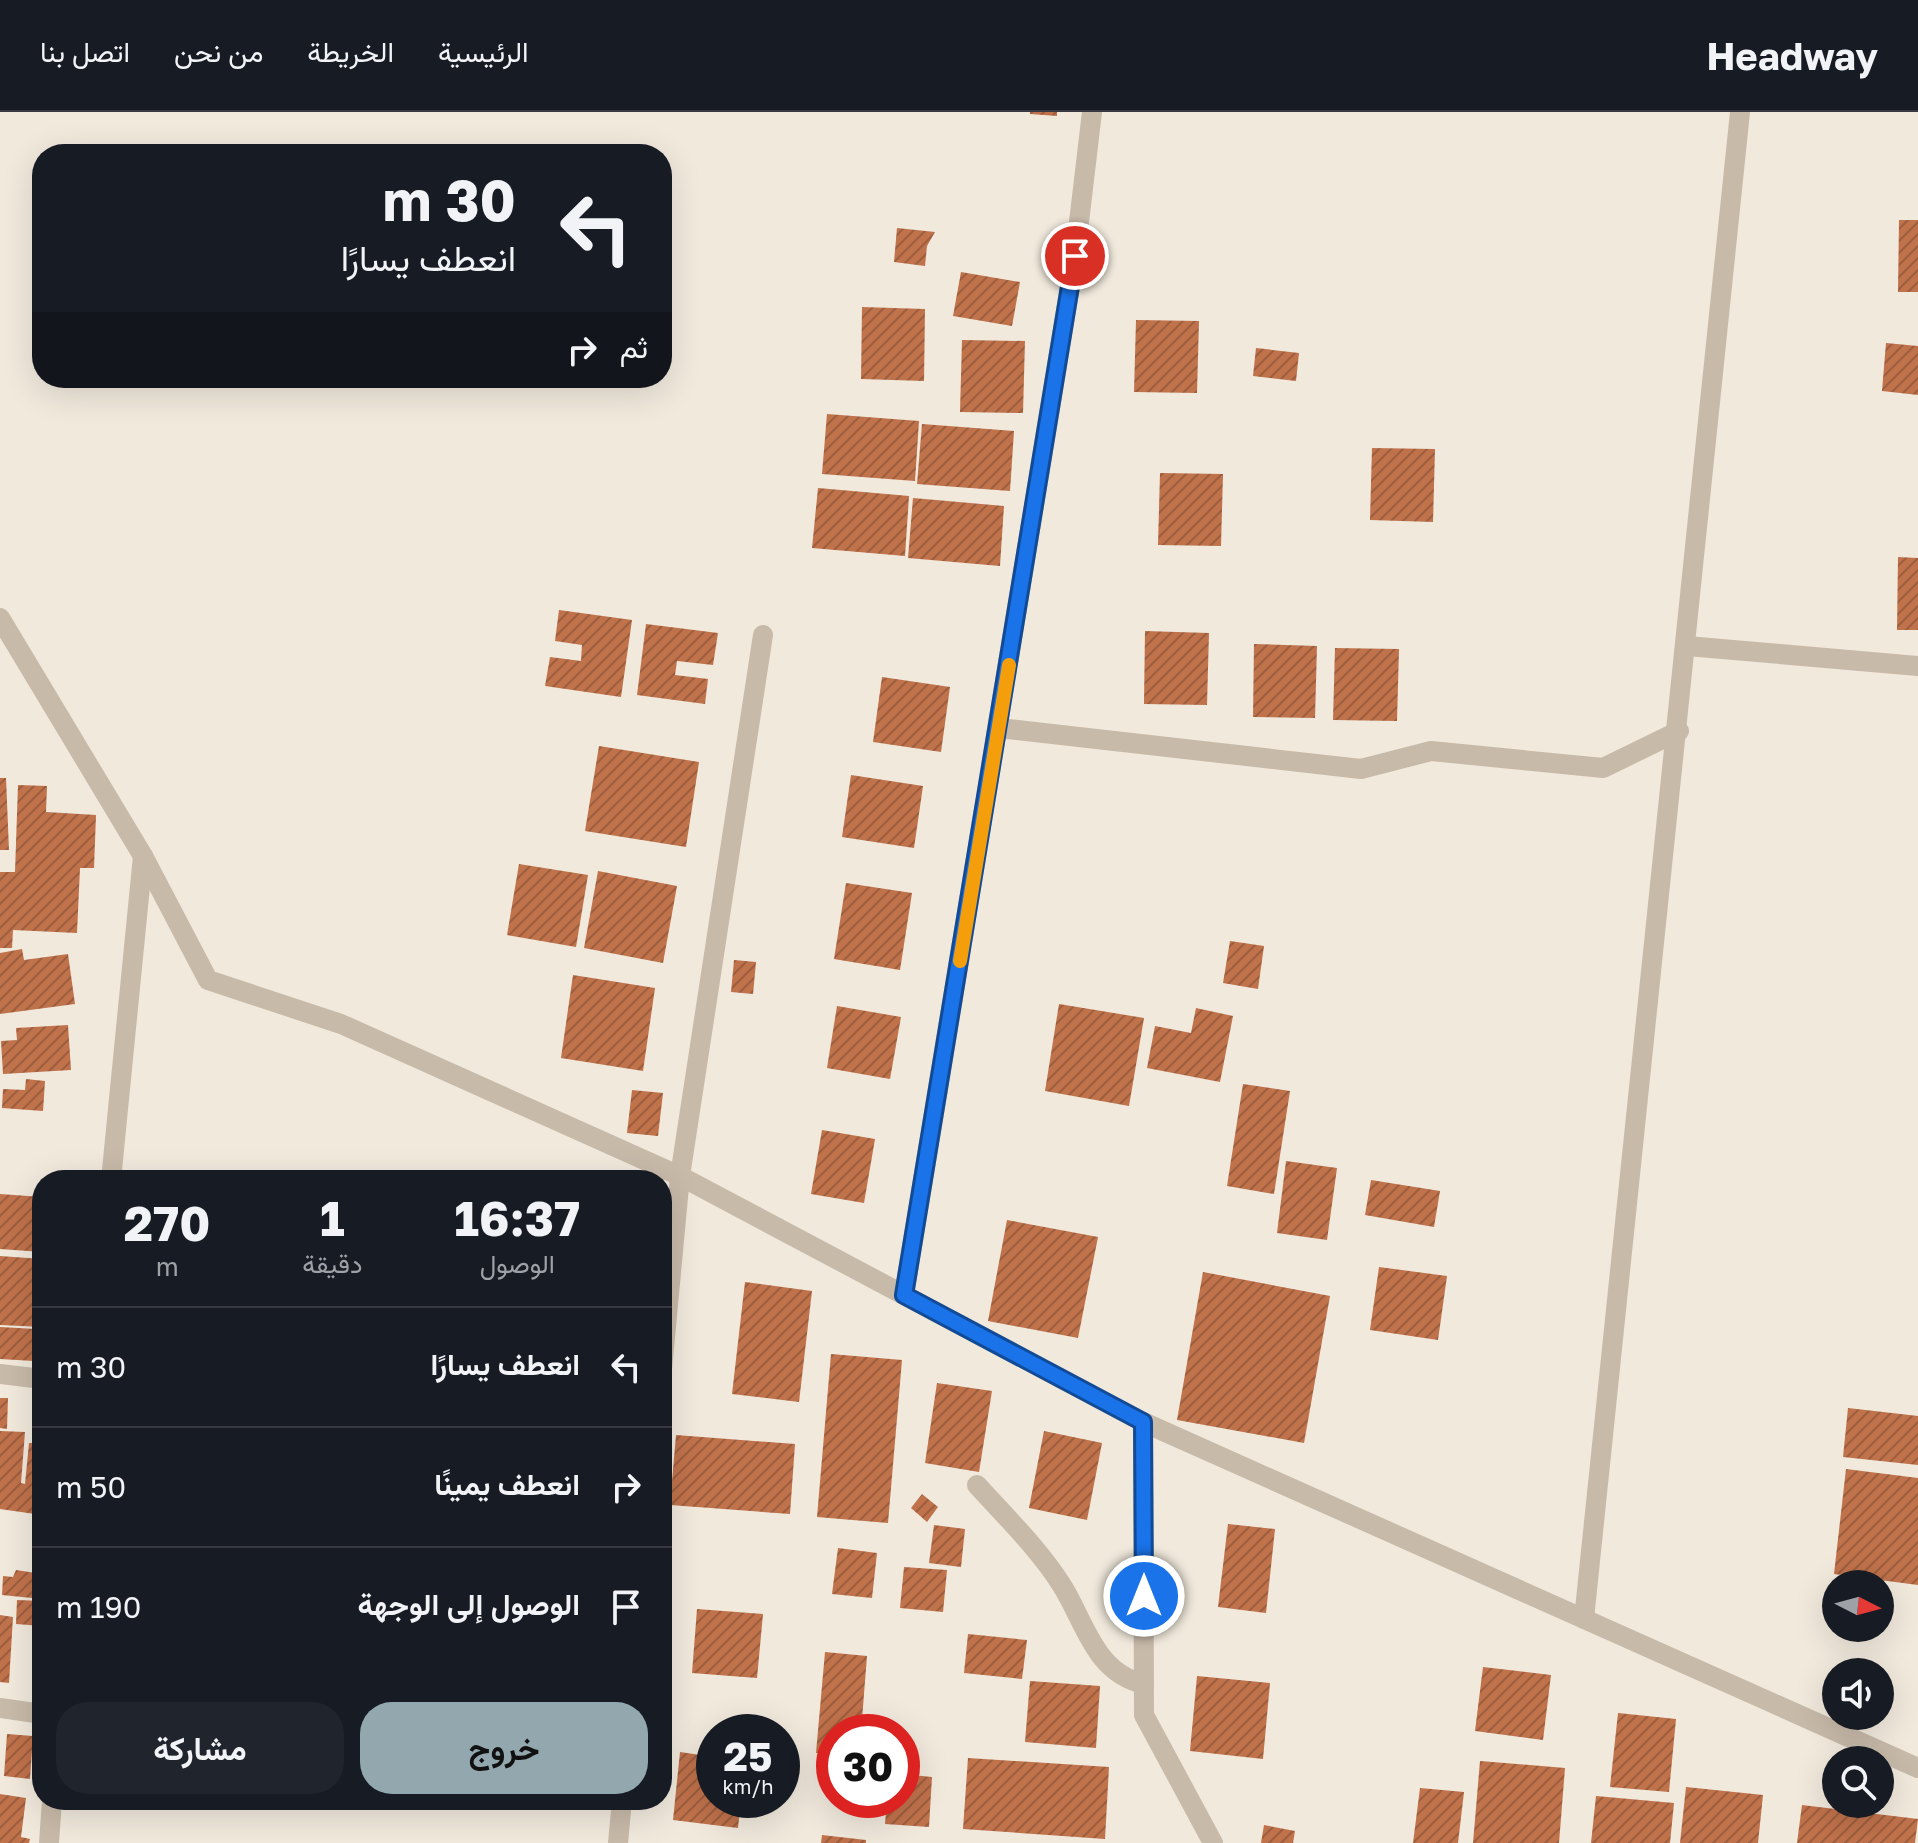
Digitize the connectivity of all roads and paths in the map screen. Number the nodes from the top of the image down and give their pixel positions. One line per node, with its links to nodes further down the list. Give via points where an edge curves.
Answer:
1 (1092, 112): 7 (street, via 1075,256)
2 (1740, 112): 5 (street)
3 (0, 618): 9 (street)
4 (763, 635): 13 (street)
5 (1687, 646): 6 (street); 8 (street)
6 (1918, 666)
7 (999, 728): 8 (street, via 1361,769 1431,751 1603,768); 15 (street)
8 (1679, 731): 20 (street)
9 (143, 856): 10 (street); 11 (street, via 208,980 341,1024)
10 (112, 1170)
11 (667, 1170)
12 (672, 1172): 13 (street)
13 (680, 1176): 14 (street); 15 (street)
14 (672, 1262)
15 (904, 1295): 18 (street)
16 (0, 1374): 17 (street)
17 (32, 1378)
18 (1143, 1422): 20 (street); 21 (street)
19 (977, 1485): 21 (street, via 1062,1584 1107,1665)
20 (1584, 1619): 24 (street)
21 (1144, 1684): 29 (street, via 1144,1715)
22 (0, 1708): 23 (street)
23 (32, 1713)
24 (1918, 1768)
25 (51, 1810): 27 (street)
26 (621, 1810): 28 (street)
27 (49, 1843)
28 (618, 1843)
29 (1213, 1843)

